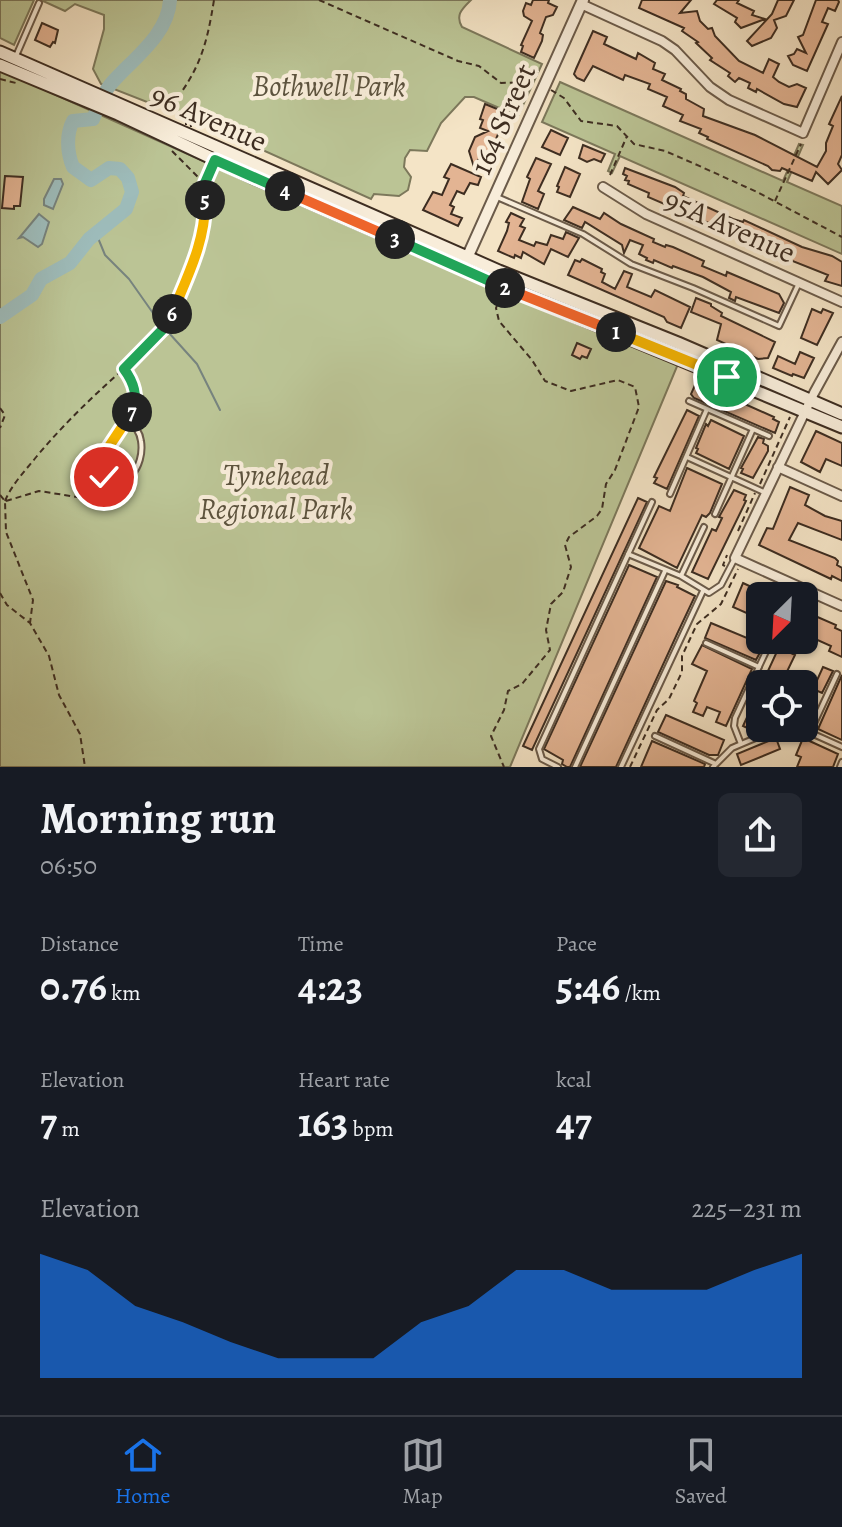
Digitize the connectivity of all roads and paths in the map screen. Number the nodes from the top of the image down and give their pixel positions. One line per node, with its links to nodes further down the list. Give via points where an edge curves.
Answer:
1 (214, 0): 12 (path, via 207,44)
2 (319, 0): 9 (path, via 479,66 501,83)
3 (582, 2): 5 (street, via 662,41 729,100 803,133); 23 (street, 164 Street)
4 (39, 3): 7 (lane)
5 (842, 42)
6 (0, 52): 7 (main road, 96 Avenue)
7 (15, 58): 11 (main road, 96 Avenue)
8 (0, 65): 11 (main road, 96 Avenue)
9 (540, 85)
10 (549, 89): 16 (path, via 564,98 581,121 617,126)
11 (87, 95): 14 (main road, 96 Avenue)
12 (171, 106): 13 (path); 15 (path, via 186,117)
13 (145, 107)
14 (120, 110): 19 (main road, 96 Avenue); 26 (main road, 96 Avenue)
15 (186, 124)
16 (627, 136): 20 (path); 24 (path, via 639,146 675,155)
17 (801, 144): 24 (path)
18 (168, 146): 21 (path)
19 (215, 160): 21 (lane); 27 (main road, 96 Avenue)
20 (610, 175)
21 (205, 183): 32 (lane, via 201,241 169,323)
22 (603, 187): 28 (street, 95A Avenue, via 646,214)
23 (495, 197): 26 (street, 164 Street); 28 (lane, via 583,234 631,264 779,326)
24 (775, 202): 25 (path)
25 (842, 237)
26 (467, 258): 27 (main road); 34 (main road, 96 Avenue)
27 (446, 261): 34 (main road, 96 Avenue)
28 (799, 283): 30 (street, 95A Avenue)
29 (501, 295): 76 (path, via 497,317 545,381 571,391 625,381 635,387 639,401 600,513 566,541 571,567 563,592 551,604 546,630 550,650 522,684 508,691 491,731)
30 (842, 302)
31 (842, 342): 34 (street)
32 (124, 369): 38 (lane, via 135,390); 51 (path, via 56,433 10,487)
33 (689, 401): 36 (lane)
34 (808, 405): 37 (main road, 96 Avenue); 39 (main road, 96 Avenue); 44 (street)
35 (0, 408): 40 (path, via 5,415)
36 (707, 409): 41 (lane); 43 (lane)
37 (842, 414)
38 (128, 418): 45 (lane, via 101,456); 45 (lane, via 141,439 133,476 110,481)
39 (842, 427)
40 (0, 428)
41 (753, 429): 42 (lane); 46 (lane)
42 (769, 436)
43 (687, 457): 46 (lane); 48 (lane)
44 (778, 467): 47 (street); 50 (street)
45 (100, 472): 51 (path, via 77,497 39,491)
46 (732, 478): 47 (lane); 53 (lane)
47 (766, 493): 56 (street)
48 (670, 494)
49 (0, 495): 51 (path)
50 (842, 496)
51 (5, 501): 63 (path, via 6,532 33,600)
52 (652, 502): 55 (lane)
53 (715, 514)
54 (704, 527): 59 (lane)
55 (628, 554): 58 (lane); 77 (lane, via 539,749 542,759)
56 (735, 558): 60 (lane, via 720,587); 62 (street)
57 (739, 569): 80 (path, via 721,604 697,624 682,656 682,672)
58 (665, 571): 59 (lane); 78 (lane)
59 (681, 576): 60 (lane)
60 (703, 591): 79 (lane)
61 (0, 593): 63 (path)
62 (842, 606)
63 (30, 623): 75 (path, via 80,734)
64 (706, 643): 66 (lane)
65 (765, 654): 66 (lane)
66 (759, 667): 72 (lane, via 734,723)
67 (837, 674): 68 (lane)
68 (818, 715)
69 (655, 736): 74 (lane)
70 (818, 736): 73 (lane)
71 (746, 742): 72 (lane)
72 (741, 744): 74 (lane)
73 (842, 747)
74 (714, 765)
75 (85, 767)
76 (504, 767)
77 (558, 767)
78 (575, 767)
79 (621, 767)
80 (630, 767)

